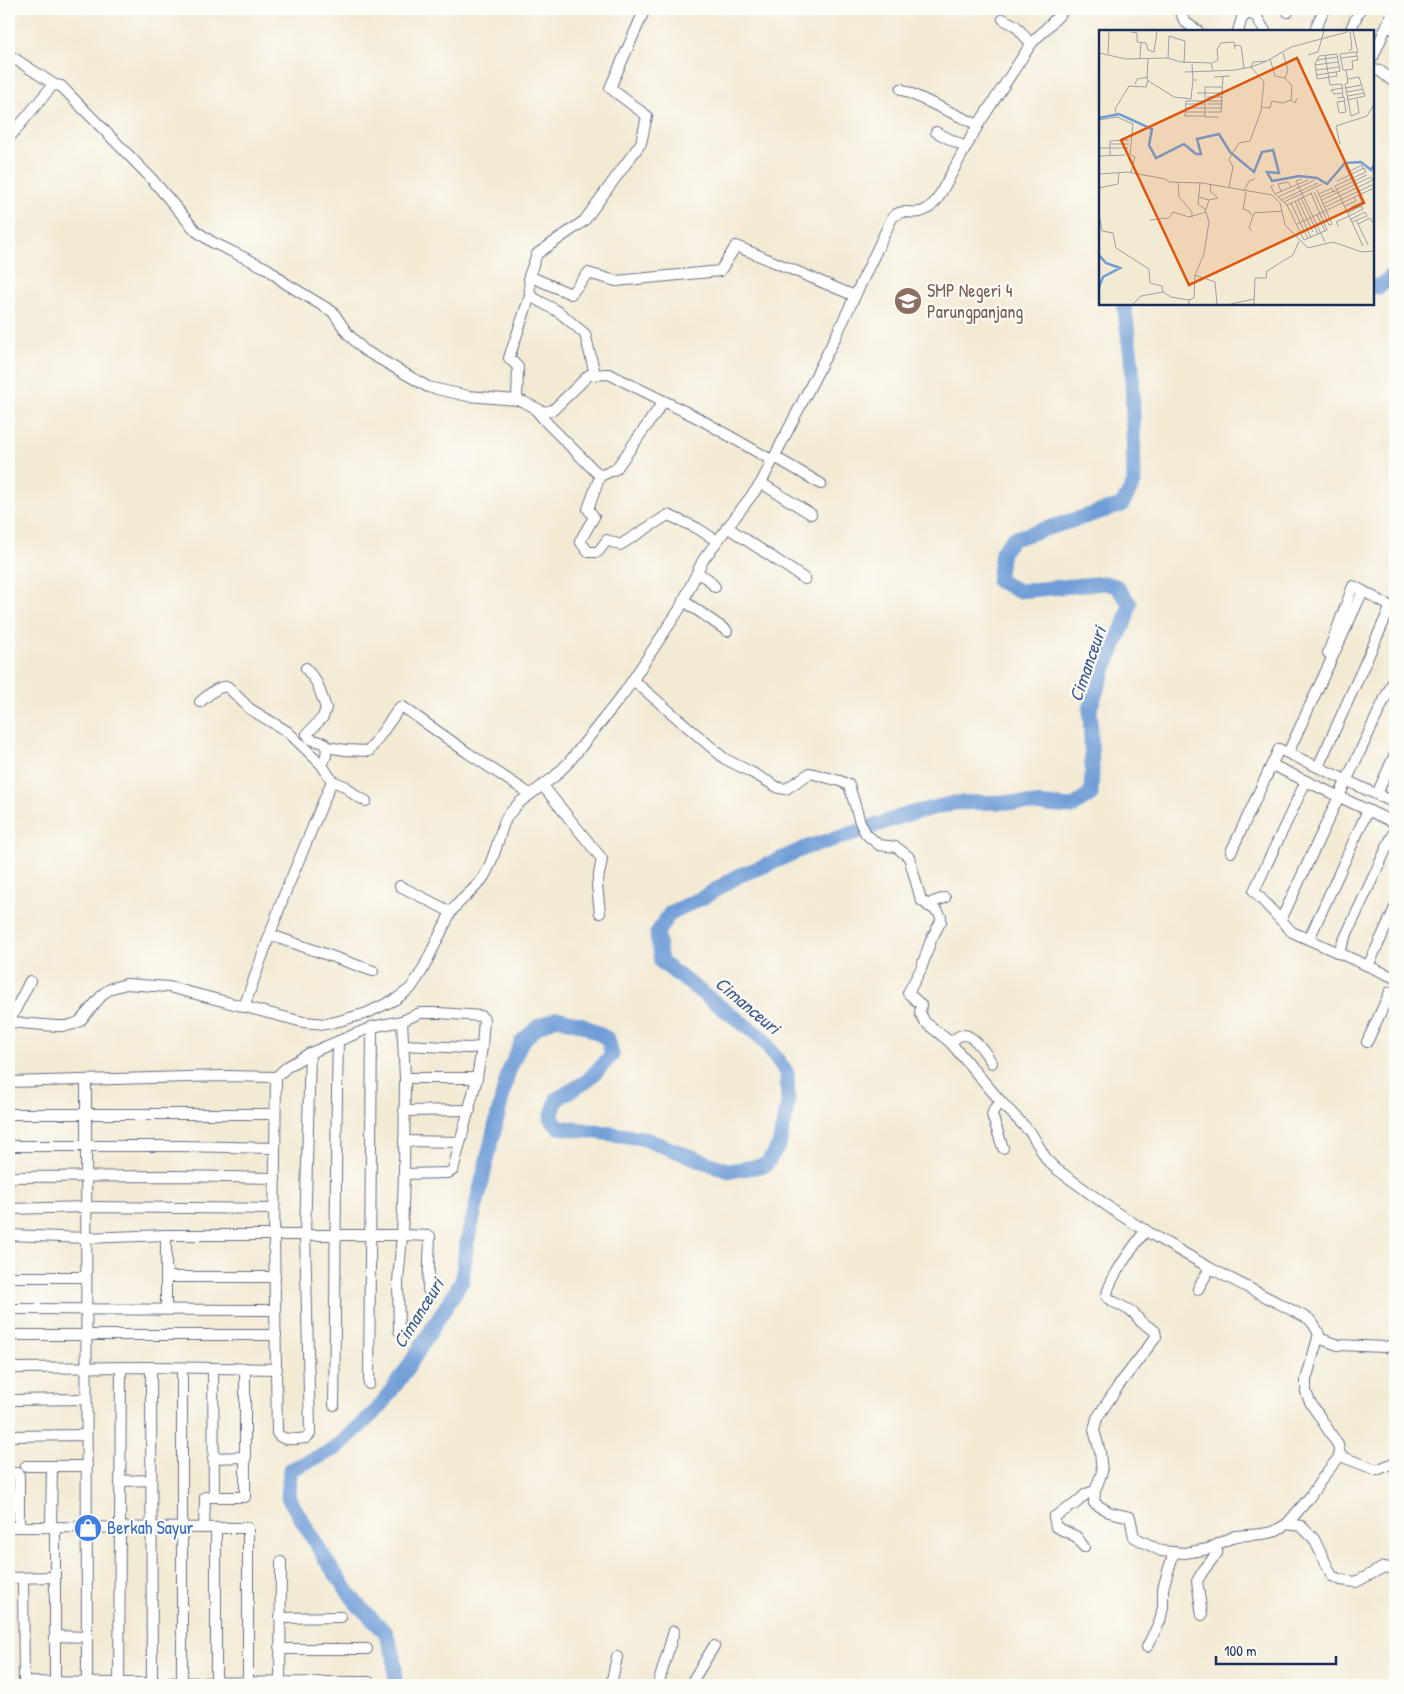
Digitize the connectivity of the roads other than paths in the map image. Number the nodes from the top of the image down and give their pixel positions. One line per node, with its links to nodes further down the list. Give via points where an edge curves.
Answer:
1 (645, 9): 25 (street, via 610,88 647,116 640,143 584,221 537,254)
2 (1065, 9): 14 (street)
3 (1179, 9): 10 (street, via 1185,22)
4 (1324, 9): 8 (street)
5 (1360, 9): 13 (street)
6 (1394, 9): 9 (street)
7 (1003, 19): 14 (street, via 1016,26)
8 (1316, 27)
9 (1391, 27): 16 (street)
10 (1197, 30)
11 (1238, 30): 12 (street, via 1242,18 1248,13 1256,16)
12 (1264, 30)
13 (1350, 30)
14 (1031, 44): 21 (street)
15 (9, 55): 19 (street)
16 (1374, 55)
17 (1374, 70): 18 (street, via 1380,71)
18 (1395, 84)
19 (56, 85): 23 (street); 29 (street, via 61,86 150,178 196,231 268,269 333,312 364,350 428,387 468,396)
20 (901, 89): 21 (street)
21 (978, 125): 24 (street)
22 (936, 132): 24 (street)
23 (9, 138)
24 (966, 147): 27 (street, via 930,208 922,212 901,211 892,218)
25 (529, 276): 26 (street); 27 (street, via 572,294 588,273 616,281 720,272 736,246)
26 (530, 296): 28 (street, via 559,312 585,334); 29 (street, via 509,358 518,367)
27 (855, 296): 32 (street)
28 (595, 374): 30 (street, via 609,374); 31 (street, via 589,375 553,410 544,412)
29 (517, 400): 31 (street)
30 (664, 401): 32 (street); 33 (street, via 616,469)
31 (532, 406): 33 (street)
32 (774, 459): 34 (street); 35 (street)
33 (600, 476): 38 (street, via 588,509 594,517 580,541 588,552 598,552 607,540 620,544 668,516)
34 (761, 483): 36 (street); 37 (street)
35 (821, 484)
36 (811, 514)
37 (727, 527): 38 (street); 40 (street)
38 (717, 541): 39 (street)
39 (697, 573): 41 (street); 42 (street)
40 (804, 579)
41 (715, 587)
42 (684, 601): 44 (street); 47 (street)
43 (1393, 608): 50 (street, via 1363,591); 54 (street)
44 (727, 631)
45 (306, 668): 49 (street, via 317,683 326,708 308,736)
46 (1395, 677): 55 (street)
47 (634, 680): 58 (street, via 569,762); 70 (street, via 725,759 779,788 786,789 810,773 846,783 851,788 866,834 879,845 896,847 909,857 921,900)
48 (200, 702): 52 (street, via 217,689 228,687 250,709 288,732)
49 (327, 747): 52 (street); 59 (street, via 369,751 403,707)
50 (1288, 753): 53 (street, via 1279,748); 54 (street)
51 (1395, 754): 60 (street)
52 (322, 765): 56 (street)
53 (1272, 765): 57 (street); 67 (street)
54 (1318, 767): 55 (street)
55 (1346, 780): 60 (street); 61 (street)
56 (332, 781): 62 (street, via 350,788); 75 (street)
57 (1306, 781): 61 (street); 74 (street, via 1254,891)
58 (543, 786): 59 (street); 73 (street, via 602,859 597,885)
59 (530, 794): 72 (street, via 508,815 484,876)
60 (1377, 794): 63 (street)
61 (1340, 797): 64 (street); 74 (street)
62 (366, 801)
63 (1395, 803)
64 (1368, 810): 65 (street); 76 (street)
65 (1395, 823)
66 (1395, 830): 77 (street)
67 (1231, 852)
68 (400, 886): 72 (street)
69 (945, 898): 70 (street)
70 (928, 906): 88 (street, via 939,913 941,920 908,993 921,1005 925,1022)
71 (1395, 908): 78 (street)
72 (451, 912): 83 (street, via 411,988 367,1013 333,1023 314,1024)
73 (600, 912)
74 (1281, 920): 76 (street, via 1292,932)
75 (270, 936): 79 (street); 83 (street)
76 (1309, 940): 77 (street)
77 (1338, 953): 78 (street)
78 (1368, 966): 80 (street)
79 (373, 971)
80 (1395, 978)
81 (30, 981): 85 (street)
82 (1395, 995): 89 (street, via 1390,992)
83 (244, 1007): 85 (street, via 169,987 126,984 104,993 74,1024 55,1026)
84 (402, 1021): 86 (street); 90 (street); 91 (street, via 420,1013 479,1015 484,1018)
85 (9, 1022)
86 (372, 1027): 87 (street); 122 (street)
87 (338, 1042): 92 (street); 125 (street)
88 (950, 1042): 93 (street, via 959,1036 969,1036); 99 (street)
89 (1367, 1042)
90 (404, 1045): 91 (street); 95 (street)
91 (482, 1047): 96 (street)
92 (310, 1053): 94 (street); 121 (street)
93 (992, 1063)
94 (276, 1077): 97 (street); 104 (street)
95 (405, 1078): 96 (street); 100 (street)
96 (477, 1078): 101 (street)
97 (86, 1080): 98 (street); 103 (street)
98 (9, 1082)
99 (1002, 1103): 110 (street, via 992,1115); 118 (street, via 1031,1133 1055,1168)
100 (404, 1110): 101 (street); 105 (street)
101 (470, 1110): 106 (street)
102 (9, 1114): 103 (street)
103 (86, 1114): 104 (street); 107 (street)
104 (274, 1114): 109 (street)
105 (404, 1141): 106 (street); 111 (street)
106 (459, 1142): 111 (street, via 451,1172)
107 (86, 1145): 108 (street); 109 (street); 113 (street)
108 (9, 1146)
109 (275, 1148): 114 (street)
110 (1003, 1148)
111 (404, 1174): 123 (street)
112 (9, 1177): 113 (street)
113 (87, 1178): 114 (street); 115 (street)
114 (275, 1178): 117 (street)
115 (86, 1207): 116 (street); 117 (street); 126 (street)
116 (9, 1209)
117 (274, 1210): 124 (street)
118 (1146, 1230): 127 (street); 168 (street, via 1106,1293 1155,1331 1156,1337 1097,1418 1094,1430 1102,1464)
119 (9, 1235): 126 (street)
120 (166, 1235): 124 (street); 126 (street); 130 (street)
121 (305, 1235): 124 (street); 125 (street); 151 (street, via 310,1429 306,1438 284,1439 278,1435)
122 (371, 1235): 123 (street); 125 (street); 152 (street)
123 (402, 1235): 133 (street, via 432,1238); 138 (street, via 398,1282)
124 (274, 1236): 131 (street)
125 (336, 1236): 155 (street)
126 (86, 1238): 129 (street)
127 (1210, 1268): 132 (street); 142 (street, via 1309,1319)
128 (9, 1277): 129 (street)
129 (86, 1277): 136 (street)
130 (166, 1277): 131 (street); 134 (street)
131 (275, 1277): 137 (street)
132 (1198, 1289)
133 (428, 1290)
134 (166, 1308): 136 (street); 137 (street)
135 (9, 1309): 136 (street)
136 (85, 1309): 141 (street)
137 (276, 1310): 140 (street)
138 (399, 1331)
139 (9, 1335): 141 (street)
140 (276, 1335): 141 (street); 151 (street)
141 (86, 1336): 144 (street)
142 (1318, 1338): 143 (street, via 1338,1345 1385,1347); 158 (street, via 1306,1380 1306,1392 1338,1445)
143 (1395, 1344)
144 (86, 1367): 145 (street); 147 (street); 153 (street)
145 (121, 1367): 146 (street); 167 (street)
146 (151, 1367): 148 (street); 166 (street)
147 (9, 1368)
148 (182, 1368): 149 (street); 176 (street)
149 (213, 1368): 150 (street); 160 (street)
150 (245, 1368): 151 (street); 159 (street)
151 (277, 1368)
152 (369, 1384)
153 (86, 1399): 154 (street); 156 (street)
154 (9, 1400)
155 (334, 1405)
156 (86, 1435): 157 (street); 163 (street)
157 (9, 1436)
158 (1340, 1456): 161 (street, via 1377,1470); 170 (street)
159 (246, 1457): 160 (street); 169 (street, via 246,1497)
160 (214, 1458): 169 (street)
161 (1395, 1462)
162 (26, 1466): 164 (street)
163 (87, 1466): 164 (street); 173 (street)
164 (52, 1467): 172 (street)
165 (9, 1472): 171 (street, via 19,1475)
166 (151, 1480): 167 (street); 175 (street)
167 (120, 1482): 174 (street)
168 (1095, 1491): 179 (street, via 1054,1517 1056,1527 1077,1537); 181 (street, via 1094,1504 1130,1517 1134,1536 1161,1551)
169 (214, 1497): 177 (street, via 205,1497)
170 (1287, 1524): 180 (street, via 1273,1532 1235,1536); 183 (street, via 1301,1526 1314,1538 1332,1576 1341,1580 1356,1582 1384,1567)
171 (14, 1527): 172 (street)
172 (53, 1527): 173 (street); 184 (street)
173 (87, 1527): 174 (street); 192 (street)
174 (120, 1527): 175 (street); 202 (street)
175 (152, 1527): 176 (street); 203 (street)
176 (182, 1528): 177 (street); 204 (street)
177 (204, 1528): 178 (street)
178 (216, 1528): 205 (street); 206 (street, via 248,1528)
179 (1084, 1547)
180 (1212, 1548): 181 (street, via 1198,1552); 187 (street, via 1217,1553 1197,1581)
181 (1174, 1552): 194 (street, via 1163,1588 1160,1621)
182 (281, 1562): 189 (street)
183 (1395, 1569)
184 (55, 1577): 186 (street); 191 (street)
185 (9, 1578): 186 (street)
186 (23, 1578): 198 (street, via 24,1682)
187 (1202, 1614)
188 (341, 1617): 189 (street)
189 (280, 1618): 195 (street)
190 (674, 1631): 209 (street)
191 (54, 1636): 192 (street); 198 (street)
192 (86, 1636): 201 (street)
193 (714, 1646): 210 (street)
194 (1147, 1647)
195 (280, 1649): 196 (street); 207 (street)
196 (367, 1649)
197 (617, 1656): 208 (street)
198 (55, 1682): 201 (street)
199 (369, 1682): 200 (street)
200 (311, 1683): 207 (street)
201 (87, 1684): 202 (street)
202 (119, 1684): 203 (street)
203 (152, 1684): 204 (street)
204 (182, 1684): 205 (street)
205 (216, 1684): 206 (street)
206 (248, 1684): 207 (street)
207 (280, 1684)
208 (611, 1685)
209 (658, 1685)
210 (690, 1685)

